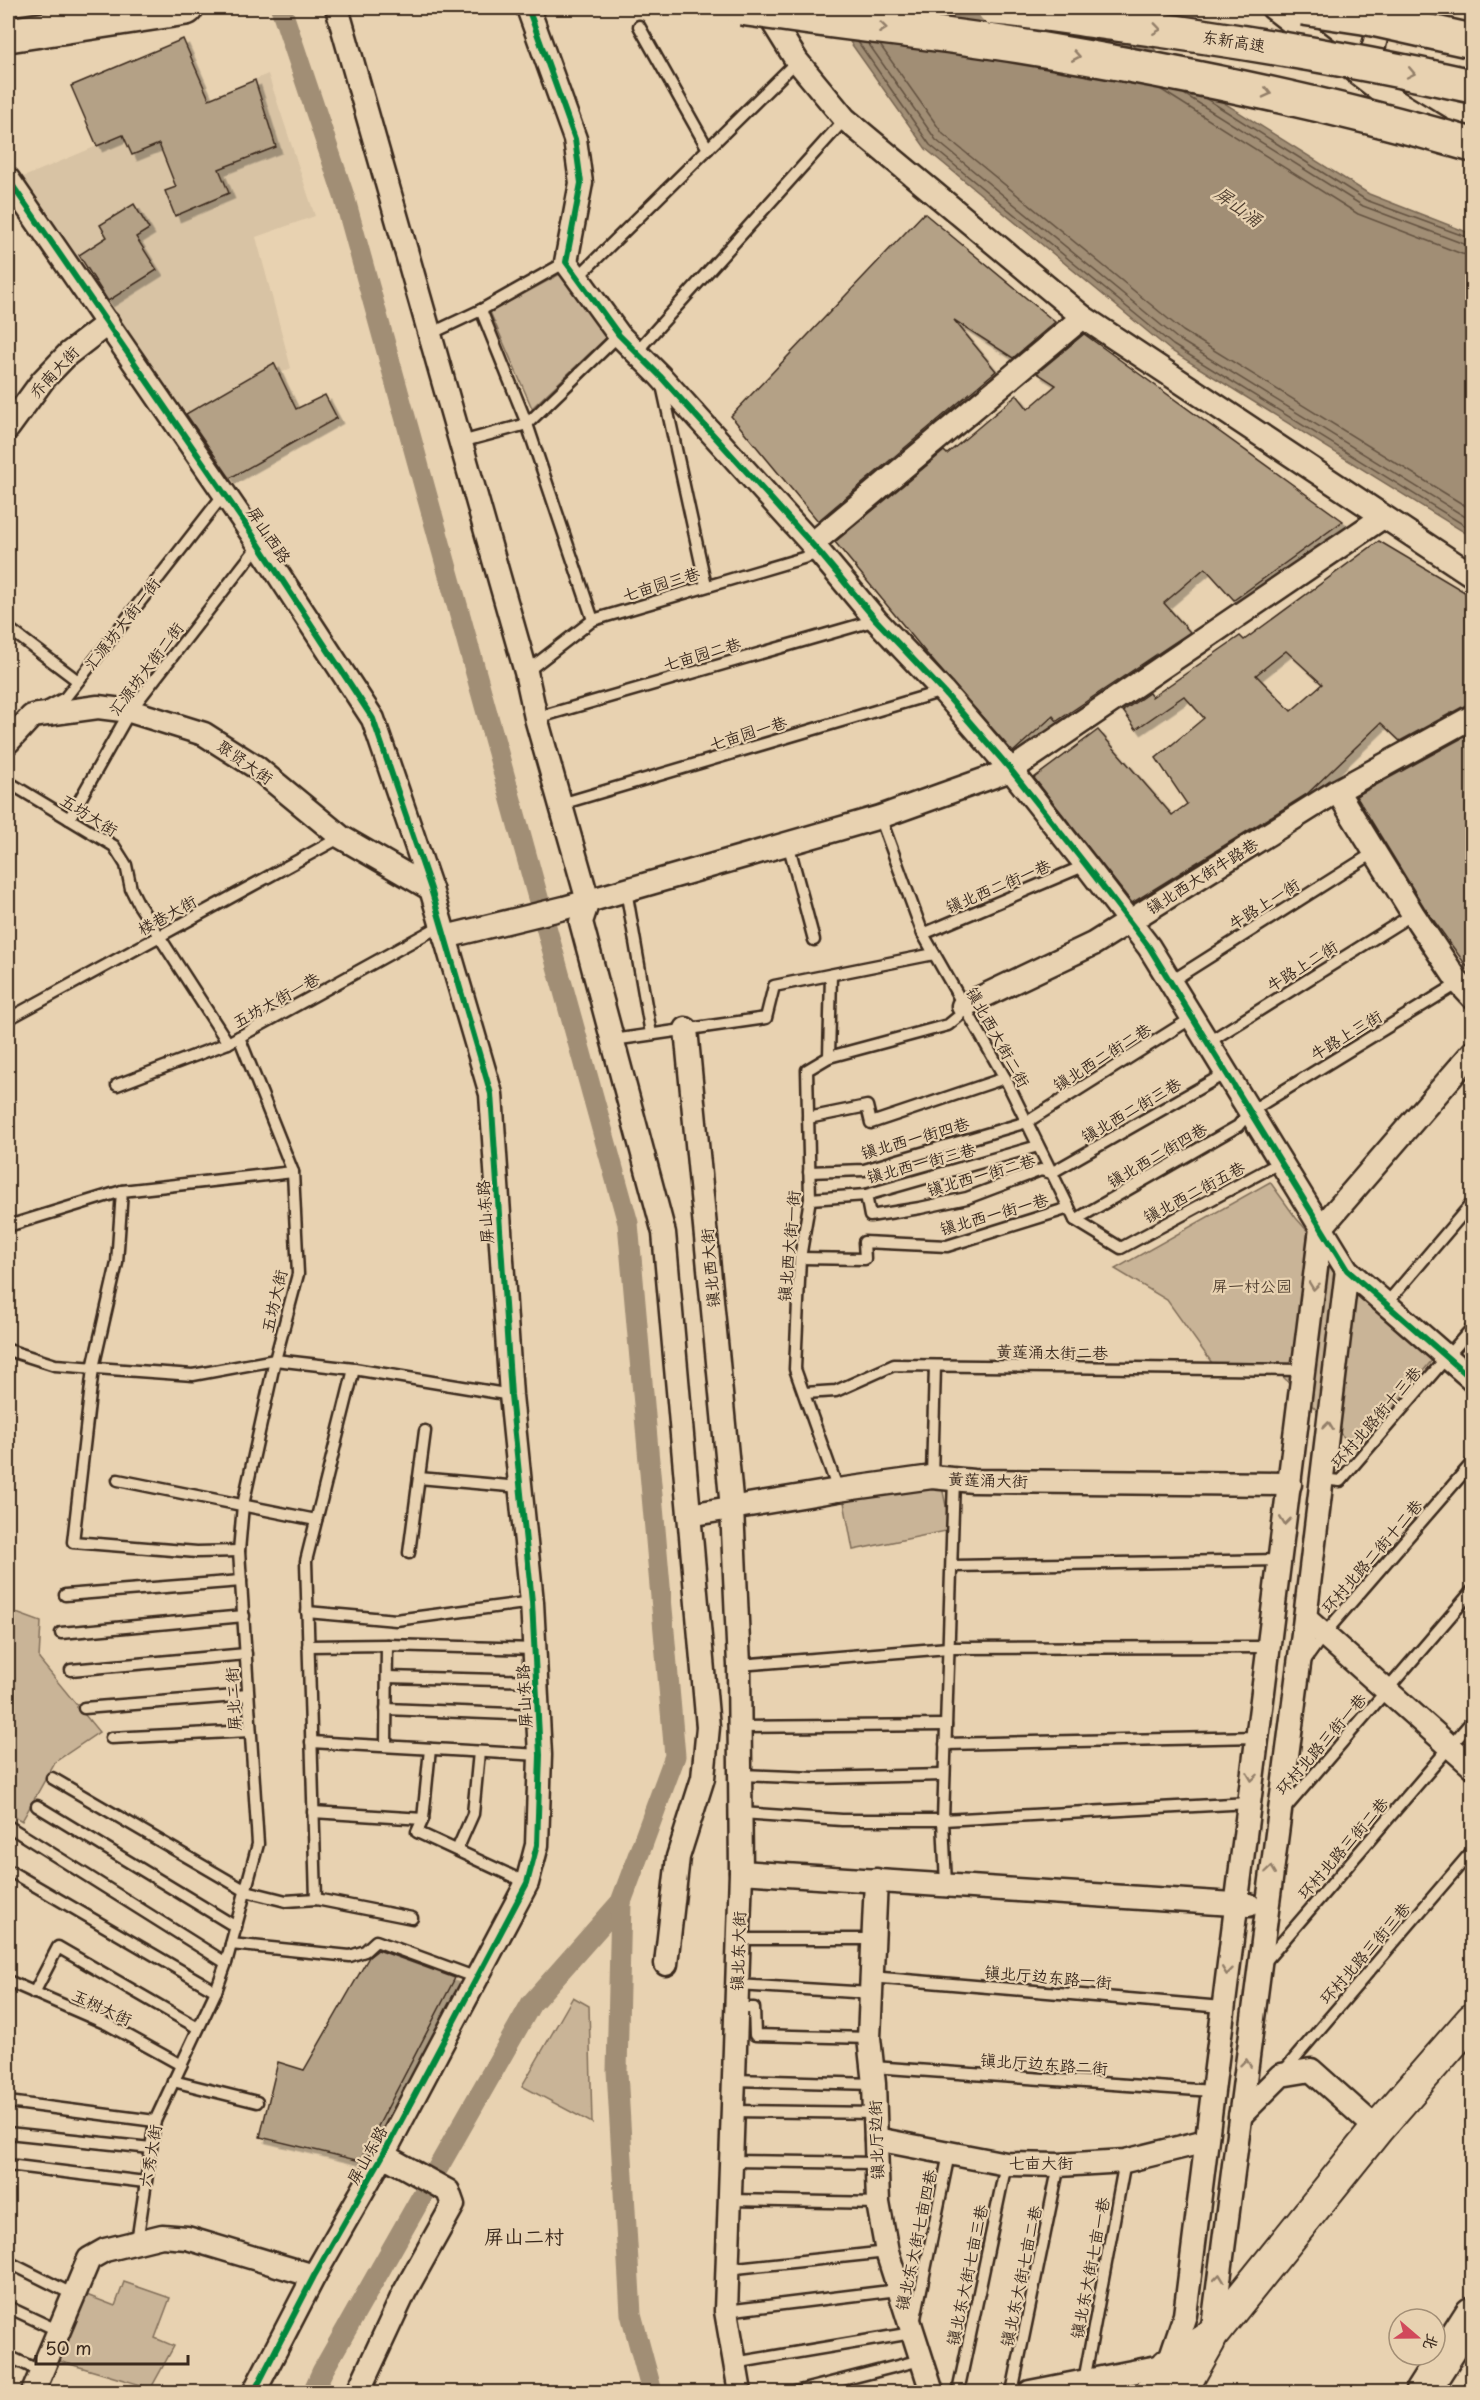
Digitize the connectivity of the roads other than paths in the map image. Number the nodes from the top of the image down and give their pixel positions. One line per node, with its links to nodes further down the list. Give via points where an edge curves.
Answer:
1 (186, 8): 11 (highway)
2 (337, 8): 24 (street)
3 (528, 8): 20 (street, via 574,139 581,183)
4 (742, 8): 17 (highway, one-way to 17, bridge, via 1019,46 1221,82 1399,124)
5 (764, 8): 13 (street)
6 (994, 8): 15 (highway, 东新高速, one-way to 15, bridge, via 1271,47)
7 (1273, 8): 14 (street)
8 (1303, 8): 12 (highway, bridge)
9 (1385, 8): 14 (street)
10 (639, 26): 18 (lane)
11 (8, 35)
12 (1473, 41)
13 (797, 61): 16 (street); 18 (lane)
14 (1365, 79): 17 (street)
15 (1473, 87)
16 (845, 119): 22 (street); 26 (lane)
17 (1473, 147)
18 (708, 149): 20 (lane)
19 (8, 179): 23 (street, 屏山西路)
20 (571, 270): 21 (lane); 25 (street)
21 (482, 310): 24 (lane); 28 (lane)
22 (1083, 317): 32 (street); 34 (street)
23 (108, 323): 29 (street, 乔南大街, via 68,354 43,380); 31 (street, 屏山西路)
24 (430, 334): 30 (street)
25 (619, 334): 26 (street); 28 (lane)
26 (636, 352): 27 (street)
27 (660, 376): 34 (street); 36 (lane)
28 (527, 424): 30 (lane); 38 (lane)
29 (8, 428)
30 (460, 442): 40 (street)
31 (224, 494): 33 (street, 屏山西路); 41 (lane, 汇源坊大街一街)
32 (1383, 517): 35 (street); 48 (street)
33 (259, 545): 43 (lane, 汇源坊大街二街); 58 (street, 屏山西路, via 374,719)
34 (816, 549): 36 (lane, 七亩园三巷); 37 (street)
35 (1473, 575)
36 (706, 586): 38 (lane, 七亩园三巷)
37 (876, 620): 42 (street); 46 (lane, 七亩园二巷)
38 (593, 621): 40 (lane, 七亩园三巷)
39 (8, 628): 41 (lane)
40 (526, 672): 46 (street)
41 (78, 681): 44 (lane, 汇源坊大街一街, via 64,698)
42 (943, 691): 48 (street); 51 (lane, 七亩园一巷)
43 (130, 711): 44 (street, 聚贤大街, via 98,707); 53 (lane, 汇源坊大街二街); 54 (street, 聚贤大街, via 204,734 256,767)
44 (32, 716): 47 (street, 汇源坊大街一街)
45 (1473, 717): 50 (street, 镇北西大街牛路巷)
46 (536, 718): 51 (street)
47 (8, 742)
48 (1011, 770): 52 (street); 57 (street)
49 (8, 782): 53 (lane, 五坊大街)
50 (1337, 791): 56 (street); 62 (street, 镇北西大街牛路巷)
51 (561, 804): 60 (street)
52 (880, 817): 55 (street); 64 (lane, 镇北西大街二街)
53 (69, 819): 65 (lane, 五坊大街, via 114,846 126,864 131,889)
54 (341, 837): 58 (street, 聚贤大街); 65 (lane, 楼巷大街)
55 (788, 843): 59 (street); 66 (lane)
56 (1375, 852): 61 (street); 69 (lane, 牛路上一街)
57 (1086, 865): 62 (street); 64 (lane, 镇北西二街一巷)
58 (431, 889): 63 (street, 屏山西路)
59 (626, 890): 60 (street); 75 (lane)
60 (588, 901): 63 (street, via 504,924); 77 (street, via 581,922)
61 (1413, 914): 70 (street); 79 (lane, 牛路上二街)
62 (1129, 921): 69 (street); 71 (street, 镇北西大街牛路巷, via 1093,944)
63 (443, 931): 76 (lane, 五坊大街一巷); 114 (street, 屏山东路, via 491,1094)
64 (923, 934): 67 (lane, 镇北西大街二街)
65 (161, 935): 73 (lane, 楼巷大街); 78 (lane, 五坊大街)
66 (814, 940)
67 (934, 954): 68 (lane); 71 (lane, 镇北西大街二街)
68 (831, 975): 74 (lane, via 774,986 766,1018); 81 (lane)
69 (1170, 982): 72 (street)
70 (1466, 990): 85 (lane, 牛路上三街)
71 (963, 1006): 81 (lane, 镇北西大街牛路巷, via 959,1016 948,1025); 83 (lane, 镇北西大街二街)
72 (1192, 1018): 79 (street); 87 (lane, 镇北西二街二巷)
73 (8, 1019)
74 (686, 1029): 75 (lane); 126 (street, 镇北西大街)
75 (651, 1034): 77 (lane)
76 (239, 1037): 78 (lane, 五坊大街一巷); 90 (lane, 五坊大街)
77 (613, 1040): 127 (street, via 664,1233)
78 (228, 1043): 84 (lane, 五坊大街一巷)
79 (1208, 1043): 82 (street)
80 (1473, 1053): 100 (street)
81 (829, 1057): 86 (lane, 镇北西大街一街, via 807,1070)
82 (1226, 1073): 85 (street); 92 (lane, 镇北西二街三巷)
83 (1005, 1078): 86 (lane, 镇北西一街四巷, via 871,1123 867,1106); 87 (lane, 镇北西大街二街)
84 (117, 1085)
85 (1250, 1112): 89 (street); 98 (lane, 镇北西二街四巷, via 1238,1126)
86 (808, 1118): 91 (lane, 镇北西大街一街)
87 (1027, 1122): 88 (lane, 镇北西大街二街); 91 (lane, 镇北西一街四巷, via 864,1170)
88 (1038, 1146): 92 (lane, 镇北西大街二街); 94 (lane, 镇北西一街三巷)
89 (1281, 1162): 98 (lane, 镇北西二街五巷, via 1121,1248); 100 (street)
90 (292, 1172): 93 (lane); 107 (lane, 五坊大街, via 298,1274)
91 (809, 1172): 95 (lane, 镇北西大街一街)
92 (1051, 1173): 94 (lane, 镇北西一街二巷, via 1041,1170 967,1198 870,1215); 97 (lane, 镇北西大街二街)
93 (122, 1191): 99 (lane); 109 (lane, via 117,1263)
94 (866, 1195): 95 (lane, 镇北西一街三巷)
95 (810, 1199): 101 (lane, 镇北西大街一街)
96 (1473, 1203): 103 (lane)
97 (1069, 1208): 98 (lane, 镇北西大街二街); 101 (lane, 镇北西一街一巷, via 947,1246 864,1242 864,1259)
98 (1075, 1220)
99 (8, 1226)
100 (1321, 1228): 102 (street); 111 (street, one-way to 111)
101 (800, 1258): 113 (lane, 镇北西大街一街, via 795,1369)
102 (1347, 1270): 103 (street); 120 (street, one-way to 102)
103 (1386, 1304): 106 (street)
104 (1473, 1328): 106 (lane)
105 (8, 1350): 109 (lane, via 55,1365)
106 (1447, 1357): 112 (street); 120 (lane, 环村北路街十三巷, via 1340,1481)
107 (275, 1360): 109 (lane, via 193,1376); 110 (lane); 125 (lane, 五坊大街)
108 (935, 1366): 111 (lane, 黄莲涌大街二巷); 113 (lane, 黄莲涌大街二巷, via 894,1365 836,1391); 117 (lane)
109 (93, 1368): 129 (lane, via 72,1542 197,1552)
110 (354, 1369): 114 (lane); 128 (lane)
111 (1304, 1370): 122 (street)
112 (1473, 1379)
113 (805, 1393): 124 (lane, 镇北西大街一街)
114 (511, 1395): 123 (street, 屏山东路)
115 (425, 1431): 118 (lane)
116 (1473, 1462): 141 (lane, 环村北路二街十二巷)
117 (932, 1477): 119 (street, 黄莲涌大街); 124 (street, 黄莲涌大街)
118 (419, 1478): 123 (lane); 130 (lane)
119 (954, 1479): 122 (street, 黄莲涌大街); 132 (lane)
120 (1322, 1479): 139 (street)
121 (118, 1480): 125 (lane)
122 (1290, 1484): 131 (street, one-way to 131)
123 (520, 1487): 136 (street, 屏山东路)
124 (838, 1490): 126 (street, 黄莲涌大街)
125 (243, 1505): 128 (lane); 129 (lane, 屏北二街)
126 (732, 1508): 127 (street, 黄莲涌大街); 148 (street, 镇北东大街)
127 (689, 1515): 200 (street, via 708,1727 704,1778 678,1857)
128 (316, 1520): 137 (lane, via 306,1561)
129 (239, 1551): 133 (lane, 屏北二街)
130 (410, 1553)
131 (1281, 1560): 132 (lane); 144 (street)
132 (953, 1566): 145 (lane)
133 (241, 1581): 135 (lane); 138 (lane, 屏北二街)
134 (1473, 1591): 153 (lane, 环村北路三街一巷)
135 (64, 1595)
136 (532, 1602): 137 (lane, via 396,1620); 146 (street, 屏山东路)
137 (308, 1612): 143 (lane)
138 (244, 1616): 140 (lane); 147 (lane, 屏北二街)
139 (1305, 1618): 141 (street); 150 (street)
140 (61, 1632)
141 (1324, 1634): 150 (lane, 环村北路二街十二巷); 153 (street)
142 (387, 1645): 143 (lane); 146 (lane); 151 (lane)
143 (308, 1646): 164 (lane)
144 (1270, 1647): 145 (lane); 162 (street)
145 (948, 1648): 148 (lane); 159 (lane)
146 (535, 1649): 152 (street, 屏山东路)
147 (246, 1654): 149 (lane); 154 (lane, 屏北二街)
148 (739, 1665): 160 (street, 镇北东大街)
149 (71, 1670)
150 (1297, 1672): 179 (street)
151 (387, 1677): 152 (lane); 156 (lane)
152 (537, 1681): 157 (street, 屏山东路)
153 (1387, 1690): 167 (street); 179 (lane, 环村北路三街一巷)
154 (248, 1695): 155 (lane); 161 (lane, 屏北二街)
155 (84, 1708)
156 (386, 1709): 157 (lane); 166 (lane)
157 (538, 1716): 170 (street, 屏山东路)
158 (1473, 1721): 167 (lane, 环村北路三街二巷)
159 (946, 1725): 160 (lane); 165 (lane)
160 (740, 1727): 172 (street, 镇北东大街)
161 (250, 1731): 163 (lane); 190 (lane, 屏北二街, via 258,1844)
162 (1258, 1737): 165 (lane); 175 (street, one-way to 175)
163 (111, 1738)
164 (311, 1742): 166 (lane); 177 (lane)
165 (945, 1744): 173 (lane)
166 (386, 1746): 168 (lane)
167 (1450, 1746): 171 (street); 201 (lane, 环村北路三街二巷)
168 (430, 1749): 169 (lane); 180 (lane)
169 (479, 1752): 170 (lane); 183 (lane, via 473,1814)
170 (540, 1755): 188 (street, 屏山东路, via 537,1845)
171 (1473, 1766)
172 (741, 1775): 173 (lane); 178 (street, 镇北东大街)
173 (944, 1775): 181 (lane)
174 (52, 1779): 190 (lane)
175 (1249, 1803): 181 (lane); 192 (street)
176 (37, 1806): 195 (lane)
177 (313, 1812): 180 (lane); 191 (lane)
178 (741, 1813): 181 (lane, via 842,1820); 186 (street, 镇北东大街)
179 (1278, 1817): 193 (street, one-way to 179)
180 (423, 1819): 183 (lane, via 417,1832)
181 (943, 1820): 189 (lane)
182 (8, 1826): 199 (lane)
183 (457, 1850): 188 (lane)
184 (1473, 1851): 215 (lane, 环村北路三街三巷)
185 (8, 1870): 206 (lane)
186 (741, 1872): 187 (street); 196 (street, 镇北东大街)
187 (876, 1880): 189 (street); 197 (street, 镇北厅边街)
188 (527, 1883): 202 (street, 屏山东路)
189 (946, 1885): 192 (street)
190 (246, 1891): 191 (lane, via 286,1901); 195 (lane, 六秀大街)
191 (316, 1899): 194 (lane)
192 (1235, 1904): 193 (street); 208 (street, one-way to 208)
193 (1266, 1907): 201 (street)
194 (412, 1918)
195 (236, 1927): 198 (lane, 六秀大街)
196 (739, 1939): 197 (lane); 204 (street, 镇北东大街)
197 (874, 1939): 205 (street, 镇北厅边街)
198 (231, 1944): 199 (lane, 六秀大街); 202 (lane, via 350,1956 365,1951 376,1941)
199 (226, 1963): 206 (lane, 六秀大街)
200 (666, 1964)
201 (1258, 1970): 223 (street, one-way to 201)
202 (477, 1978): 231 (street, 屏山东路)
203 (8, 1982): 207 (lane, 玉树大街)
204 (737, 1985): 205 (lane, 镇北厅边东路一街); 209 (street, 镇北东大街)
205 (871, 1985): 208 (lane, 镇北厅边东路一街); 212 (street, 镇北厅边街)
206 (216, 1991): 211 (lane, 六秀大街)
207 (34, 1993): 211 (lane, via 58,1947); 213 (lane, 玉树大街, via 107,2024)
208 (1222, 2007): 218 (street)
209 (736, 2008): 212 (lane, via 754,2008 755,2035); 216 (street, 镇北东大街)
210 (1472, 2019): 225 (street)
211 (198, 2028): 213 (lane, 六秀大街)
212 (869, 2038): 214 (street, 镇北厅边街)
213 (181, 2065): 217 (lane, 六秀大街)
214 (874, 2075): 216 (lane, 镇北厅边东路二街); 218 (lane, 镇北厅边东路二街); 222 (street, 镇北厅边街)
215 (1281, 2075): 223 (street); 225 (street, via 1311,2070)
216 (733, 2080): 221 (street, 镇北东大街)
217 (173, 2081): 220 (lane); 224 (lane, 六秀大街)
218 (1212, 2091): 228 (street)
219 (8, 2102): 224 (lane)
220 (257, 2102)
221 (732, 2111): 222 (lane); 232 (street, 镇北东大街)
222 (876, 2113): 227 (street, 镇北厅边街)
223 (1240, 2116): 253 (street, one-way to 223)
224 (155, 2121): 229 (lane, 六秀大街)
225 (1377, 2128): 253 (street)
226 (8, 2133): 229 (lane)
227 (876, 2139): 230 (street, 七亩大街); 234 (street, 镇北厅边街)
228 (1206, 2141): 233 (street, 七亩大街); 257 (street)
229 (151, 2148): 238 (lane, 六秀大街)
230 (949, 2154): 235 (street, 七亩大街); 252 (lane, 镇北东大街七亩四巷)
231 (392, 2160): 245 (street, 屏山东路); 261 (street, via 448,2191 453,2205 404,2293)
232 (730, 2161): 234 (lane); 239 (street, 镇北东大街)
233 (1125, 2161): 237 (street, 七亩大街); 258 (lane, 镇北东大街七亩一巷)
234 (876, 2163): 240 (street, 镇北厅边街)
235 (1006, 2164): 237 (street, 七亩大街); 265 (lane, 镇北东大街七亩三巷)
236 (8, 2165): 238 (lane)
237 (1059, 2165): 266 (lane, 镇北东大街七亩二巷)
238 (145, 2182): 241 (lane, 六秀大街)
239 (729, 2200): 240 (lane); 244 (street, 镇北东大街)
240 (878, 2203): 242 (street, 镇北厅边街)
241 (137, 2242): 245 (street, via 162,2236 187,2238); 247 (street, via 105,2250 89,2259)
242 (887, 2252): 244 (lane); 246 (street, 镇北厅边街)
243 (8, 2262): 247 (lane)
244 (727, 2269): 249 (street, 镇北东大街)
245 (314, 2276): 260 (street, 屏山东路)
246 (898, 2290): 249 (lane); 252 (street, 镇北厅边街)
247 (74, 2295): 251 (street)
248 (8, 2307): 251 (lane)
249 (726, 2311): 256 (street, 镇北东大街)
250 (1473, 2314): 269 (highway)
251 (59, 2331): 259 (street)
252 (912, 2333): 255 (street, 镇北厅边街); 256 (lane)
253 (1212, 2336): 257 (street)
254 (8, 2356): 259 (lane)
255 (921, 2360): 263 (lane); 264 (street, 镇北厅边街)
256 (734, 2363): 262 (street, 镇北东大街)
257 (1174, 2379): 258 (street); 268 (street)
258 (1084, 2381): 267 (street)
259 (37, 2382)
260 (254, 2392)
261 (358, 2392)
262 (740, 2392)
263 (795, 2392)
264 (932, 2392)
265 (958, 2392)
266 (1012, 2392)
267 (1030, 2392)
268 (1152, 2392)
269 (1422, 2392)

